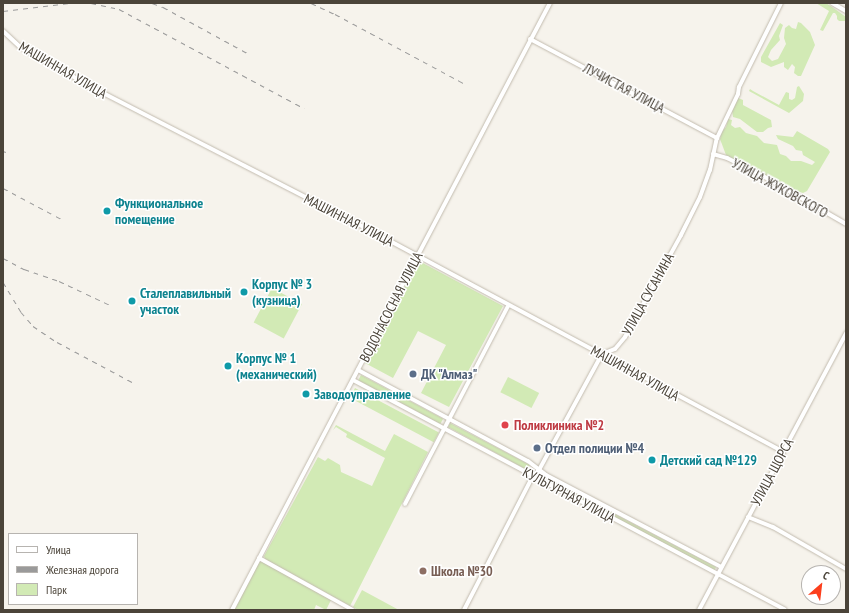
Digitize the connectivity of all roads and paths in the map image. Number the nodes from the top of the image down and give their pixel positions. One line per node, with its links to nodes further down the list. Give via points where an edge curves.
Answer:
1 (550, 3): 6 (street, ВОДОНАСОСНАЯ УЛИЦА)
2 (781, 3): 7 (street, УЛИЦА СУСАНИНА)
3 (832, 3): 4 (street)
4 (846, 11)
5 (3, 31): 10 (street, МАШИННАЯ УЛИЦА, via 19,46 54,66)
6 (530, 39): 7 (street, ЛУЧИСТАЯ УЛИЦА); 10 (street, ВОДОНАСОСНАЯ УЛИЦА)
7 (717, 138): 8 (street, УЛИЦА СУСАНИНА)
8 (713, 154): 9 (street, УЛИЦА ЖУКОВСКОГО, via 763,176); 13 (street, УЛИЦА СУСАНИНА, via 700,197 628,332 615,349)
9 (846, 224)
10 (418, 256): 11 (street, МАШИННАЯ УЛИЦА); 14 (street, ВОДОНАСОСНАЯ УЛИЦА)
11 (508, 306): 13 (street, МАШИННАЯ УЛИЦА); 16 (street)
12 (846, 333): 18 (street, УЛИЦА ЩОРСА)
13 (602, 354): 18 (street, МАШИННАЯ УЛИЦА); 19 (street)
14 (358, 370): 15 (street, ВОДОНАСОСНАЯ УЛИЦА); 16 (street, КУЛЬТУРНАЯ УЛИЦА)
15 (353, 380): 17 (street, КУЛЬТУРНАЯ УЛИЦА); 23 (street, ВОДОНАСОСНАЯ УЛИЦА)
16 (449, 418): 17 (street); 19 (street, КУЛЬТУРНАЯ УЛИЦА, via 528,461)
17 (444, 428): 20 (street, КУЛЬТУРНАЯ УЛИЦА); 21 (street)
18 (783, 452): 22 (street, УЛИЦА ЩОРСА)
19 (539, 470): 20 (street); 24 (street, КУЛЬТУРНАЯ УЛИЦА)
20 (533, 476): 26 (street, КУЛЬТУРНАЯ УЛИЦА); 29 (street)
21 (405, 504)
22 (748, 517): 24 (street, УЛИЦА ЩОРСА); 25 (street, via 773,527)
23 (259, 558): 27 (street, ВОДОНАСОСНАЯ УЛИЦА); 28 (street)
24 (721, 567): 26 (street, УЛИЦА ЩОРСА)
25 (846, 569)
26 (718, 574): 30 (street, УЛИЦА ЩОРСА); 31 (street, КУЛЬТУРНАЯ УЛИЦА)
27 (232, 610)
28 (353, 610)
29 (464, 610)
30 (699, 610)
31 (785, 610)

